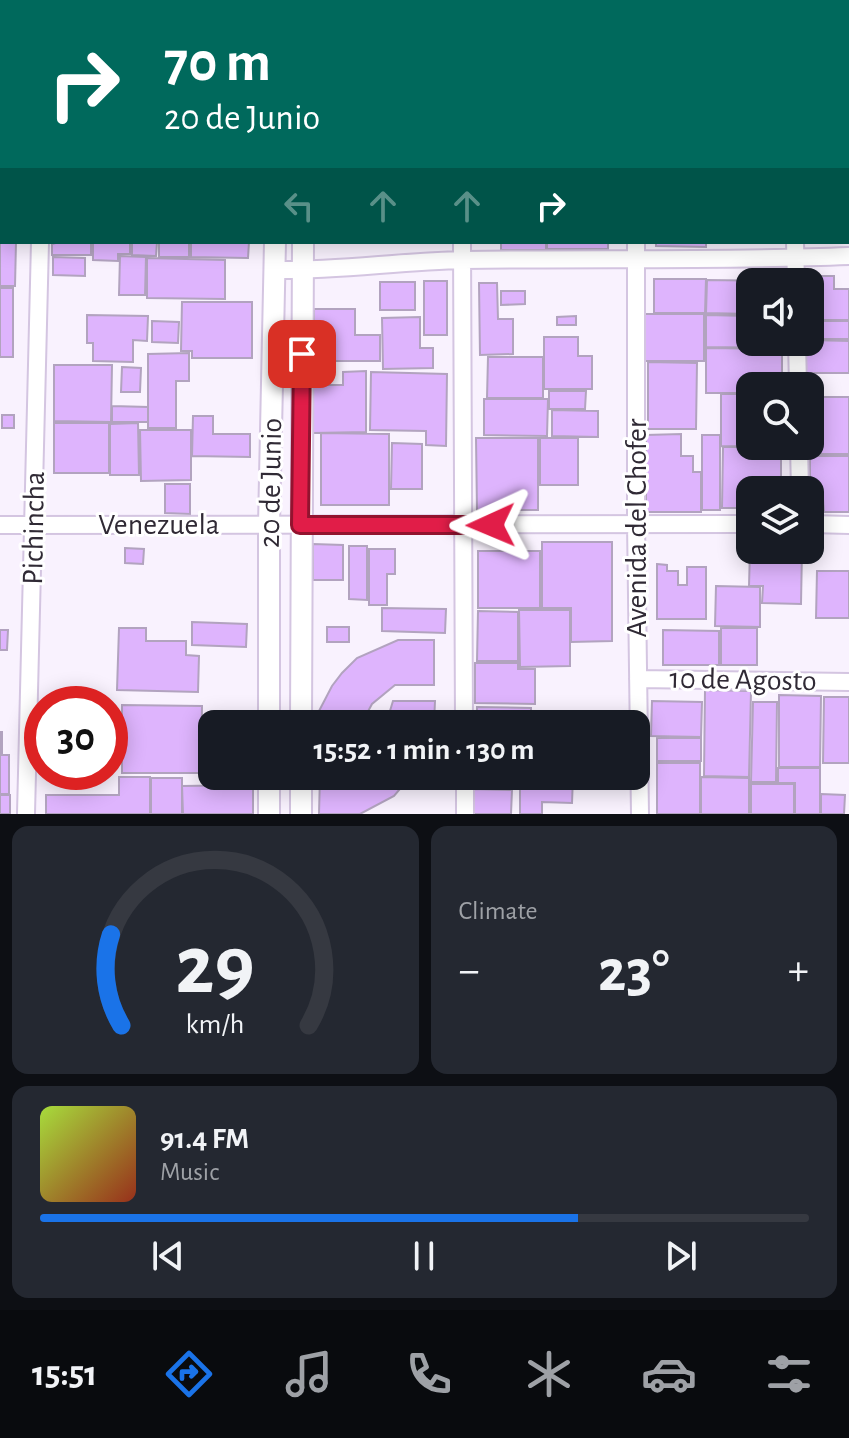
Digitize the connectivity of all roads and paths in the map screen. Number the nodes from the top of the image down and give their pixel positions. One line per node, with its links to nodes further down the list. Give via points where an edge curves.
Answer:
1 (40, 244): 16 (street, Pichincha)
2 (275, 244): 10 (street, 20 de Junio)
3 (303, 244): 11 (street, 20 de Junio)
4 (462, 244): 8 (street)
5 (636, 244): 9 (street, Avenida del Chofer)
6 (796, 250): 7 (street); 9 (street)
7 (849, 256)
8 (462, 260): 9 (street); 11 (street); 19 (street)
9 (635, 260): 12 (street, Avenida del Chofer)
10 (275, 270): 11 (street); 17 (street, 20 de Junio)
11 (303, 270): 18 (street, 20 de Junio)
12 (636, 523): 13 (street, Venezuela); 19 (street, Venezuela); 21 (street, Avenida del Chofer)
13 (736, 524)
14 (824, 524): 20 (street)
15 (0, 525): 16 (street, Venezuela)
16 (34, 525): 17 (street, Venezuela); 29 (street, Pichincha)
17 (269, 525): 18 (street, Venezuela); 23 (street, 20 de Junio)
18 (300, 525): 19 (street, Venezuela); 24 (street, 20 de Junio)
19 (462, 525): 25 (street)
20 (849, 525)
21 (638, 679): 22 (street, 10 de Agosto); 33 (street, Avenida del Chofer)
22 (849, 682)
23 (269, 710)
24 (301, 710)
25 (464, 710)
26 (269, 790): 30 (street)
27 (301, 790): 31 (street)
28 (465, 790): 32 (street)
29 (26, 814)
30 (269, 814)
31 (301, 814)
32 (465, 814)
33 (640, 814)

